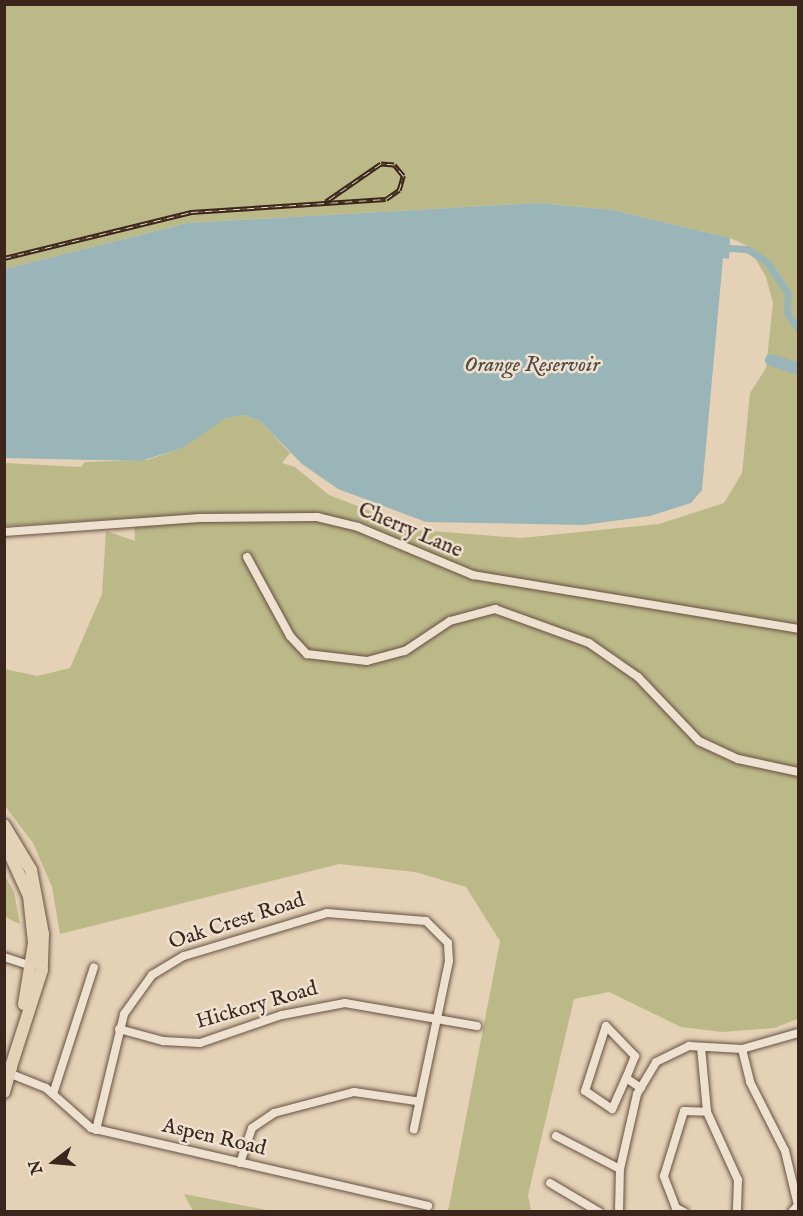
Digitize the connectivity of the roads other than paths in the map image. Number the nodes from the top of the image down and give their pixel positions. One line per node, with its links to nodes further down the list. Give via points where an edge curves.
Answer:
1 (4, 532): 3 (street, Cherry Lane, via 219,517 317,517 366,530 439,566 473,575)
2 (247, 557): 4 (street, via 290,636 307,654 367,662 405,651 450,621 495,609 589,643 638,677 699,741 738,759)
3 (798, 629)
4 (798, 772)
5 (4, 825): 9 (main road, via 24,855 39,898)
6 (4, 841): 9 (main road, via 29,896)
7 (4, 957): 9 (street)
8 (94, 967): 20 (street)
9 (37, 968): 16 (main road)
10 (437, 1018): 11 (street, Hickory Road); 12 (street, Hickory Road, via 345,1003 282,1015 200,1042 163,1041); 12 (street, Oak Crest Road, via 449,953 438,928 426,921 327,913 167,964 130,999); 21 (street, Oak Crest Road)
11 (477, 1026)
12 (119, 1029): 24 (street, Oak Crest Road)
13 (798, 1033): 15 (street)
14 (701, 1047): 15 (street); 18 (street, via 689,1046 657,1062); 22 (street)
15 (742, 1049): 34 (street, via 750,1082 785,1151 798,1205)
16 (7, 1073): 19 (main road); 20 (street, Aspen Road)
17 (626, 1078): 17 (street, via 635,1056 606,1026 585,1091 612,1109); 18 (street)
18 (641, 1088): 27 (street)
19 (4, 1092)
20 (53, 1094): 24 (street, Aspen Road, via 75,1118)
21 (416, 1101): 23 (street, Oak Crest Road); 26 (street, via 354,1092 274,1113 252,1128)
22 (707, 1112): 32 (street, via 684,1111 664,1176 676,1208); 33 (street, via 738,1180)
23 (414, 1129)
24 (96, 1130): 26 (street, Aspen Road)
25 (556, 1136): 27 (street)
26 (240, 1163): 29 (street, Aspen Road)
27 (620, 1169): 31 (street)
28 (550, 1183): 30 (street)
29 (428, 1206)
30 (598, 1212)
31 (620, 1212)
32 (684, 1212)
33 (737, 1212)
34 (792, 1212)

